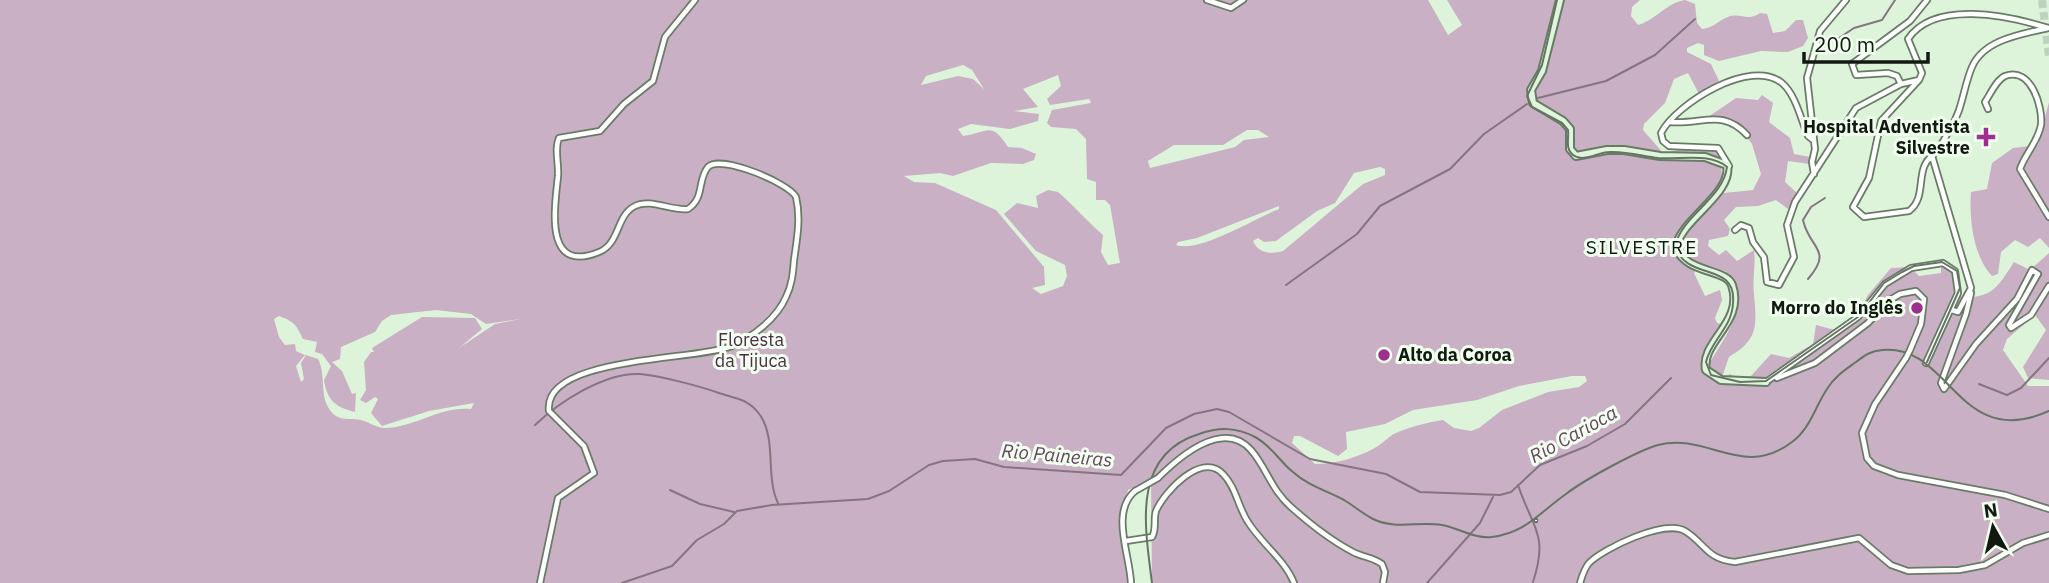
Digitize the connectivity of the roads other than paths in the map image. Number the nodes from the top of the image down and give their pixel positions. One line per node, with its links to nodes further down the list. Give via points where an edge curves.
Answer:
1 (695, 0): 29 (street, via 664,37 653,81 600,131 559,138 553,211 558,241 571,254 601,252 614,240 628,210 644,203 688,209 699,199 708,167 727,163 784,185 796,197 799,222 791,283 786,299 767,322 733,345 704,354 600,368 558,386 550,398 550,411 584,446 594,470 589,480 558,499)
2 (1208, 0): 3 (street, via 1231,8)
3 (1243, 0)
4 (1560, 0): 17 (street, via 1542,71 1531,95 1539,108 1570,129 1572,153 1581,157 1624,150 1705,158)
5 (1846, 0): 13 (street, via 1819,31 1807,78)
6 (1927, 0): 9 (street, via 1910,21 1852,64 1856,75 1888,73 1897,76)
7 (2049, 28): 8 (street, via 1965,8 1942,10 1908,39 1922,73); 16 (street, via 2001,41 1978,59 1960,113)
8 (1919, 80): 9 (street); 16 (street, via 1881,121 1868,178 1854,209 1864,217 1909,211 1919,198 1924,164)
9 (1901, 84): 15 (street, via 1856,108)
10 (1988, 109): 19 (street, via 1985,102 2007,76 2028,84 2039,98 2039,134 2020,169)
11 (1670, 121): 12 (street, via 1717,117); 13 (street, via 1719,85 1762,76 1783,84); 17 (street, via 1661,133 1666,144 1718,148)
12 (1747, 135)
13 (1814, 140): 14 (street)
14 (1815, 149): 15 (street); 18 (street)
15 (1827, 154): 18 (street)
16 (1932, 156): 22 (street)
17 (1729, 166): 25 (street, via 1724,185 1684,230 1676,246 1694,267 1726,277 1732,287 1729,323 1706,355 1706,370 1721,380)
18 (1815, 174): 20 (street, via 1789,215 1794,257 1779,285 1767,282 1764,257 1749,228 1741,225)
19 (2049, 217)
20 (1735, 230)
21 (2049, 286): 22 (street, via 2031,315 2011,328 2038,274 2032,270 2017,299 1944,389 1941,383)
22 (1971, 288): 23 (street, via 1958,312)
23 (1952, 310): 24 (street); 25 (street, via 1958,293 1955,271 1943,263 1915,266 1885,284 1858,317)
24 (1926, 363)
25 (1766, 382): 26 (street, bridge, via 1815,363 1890,300 1916,291 1924,299 1924,309 1910,350 1862,433 1867,458 1874,466 1899,474 2006,495)
26 (2049, 509)
27 (2049, 535): 33 (street, via 2023,542 1985,565 1908,571 1891,565 1859,538 1735,562 1706,553 1684,531 1671,528 1632,539 1591,561)
28 (1126, 541): 30 (street); 31 (street, via 1152,537 1155,514 1168,493 1189,473 1211,468 1229,481 1248,522); 32 (street, bridge, via 1122,517 1135,491 1197,446 1219,440 1238,442 1252,451 1290,507 1354,553 1382,564)
29 (540, 583)
30 (1131, 583)
31 (1294, 583)
32 (1383, 583)
33 (1580, 583)

